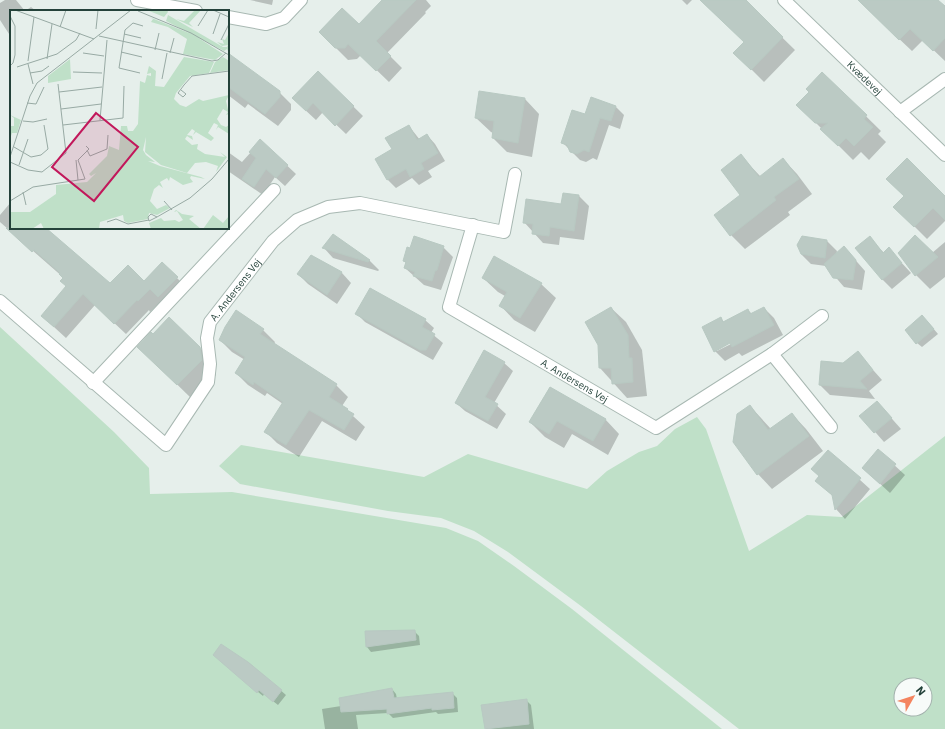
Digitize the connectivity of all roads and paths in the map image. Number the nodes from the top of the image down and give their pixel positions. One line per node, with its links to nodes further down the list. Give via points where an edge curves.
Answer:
1 (137, 0): 4 (street)
2 (301, 0): 5 (street, via 284,18 266,24)
3 (784, 0): 7 (street, Kvædevej)
4 (191, 10)
5 (229, 17)
6 (945, 79): 7 (street)
7 (900, 112): 8 (street, Kvædevej)
8 (945, 155)
9 (515, 174): 11 (street, A. Andersens Vej, via 504,232)
10 (274, 190): 15 (street)
11 (473, 225): 14 (street, A. Andersens Vej, via 448,307 656,428); 15 (street, A. Andersens Vej, via 360,203 328,207 297,220 273,241 210,322 206,338 210,364 208,382 166,445)
12 (0, 301): 15 (street, A. Andersens Vej)
13 (822, 316): 14 (street, A. Andersens Vej)
14 (772, 354): 16 (street)
15 (93, 382)
16 (831, 427)

